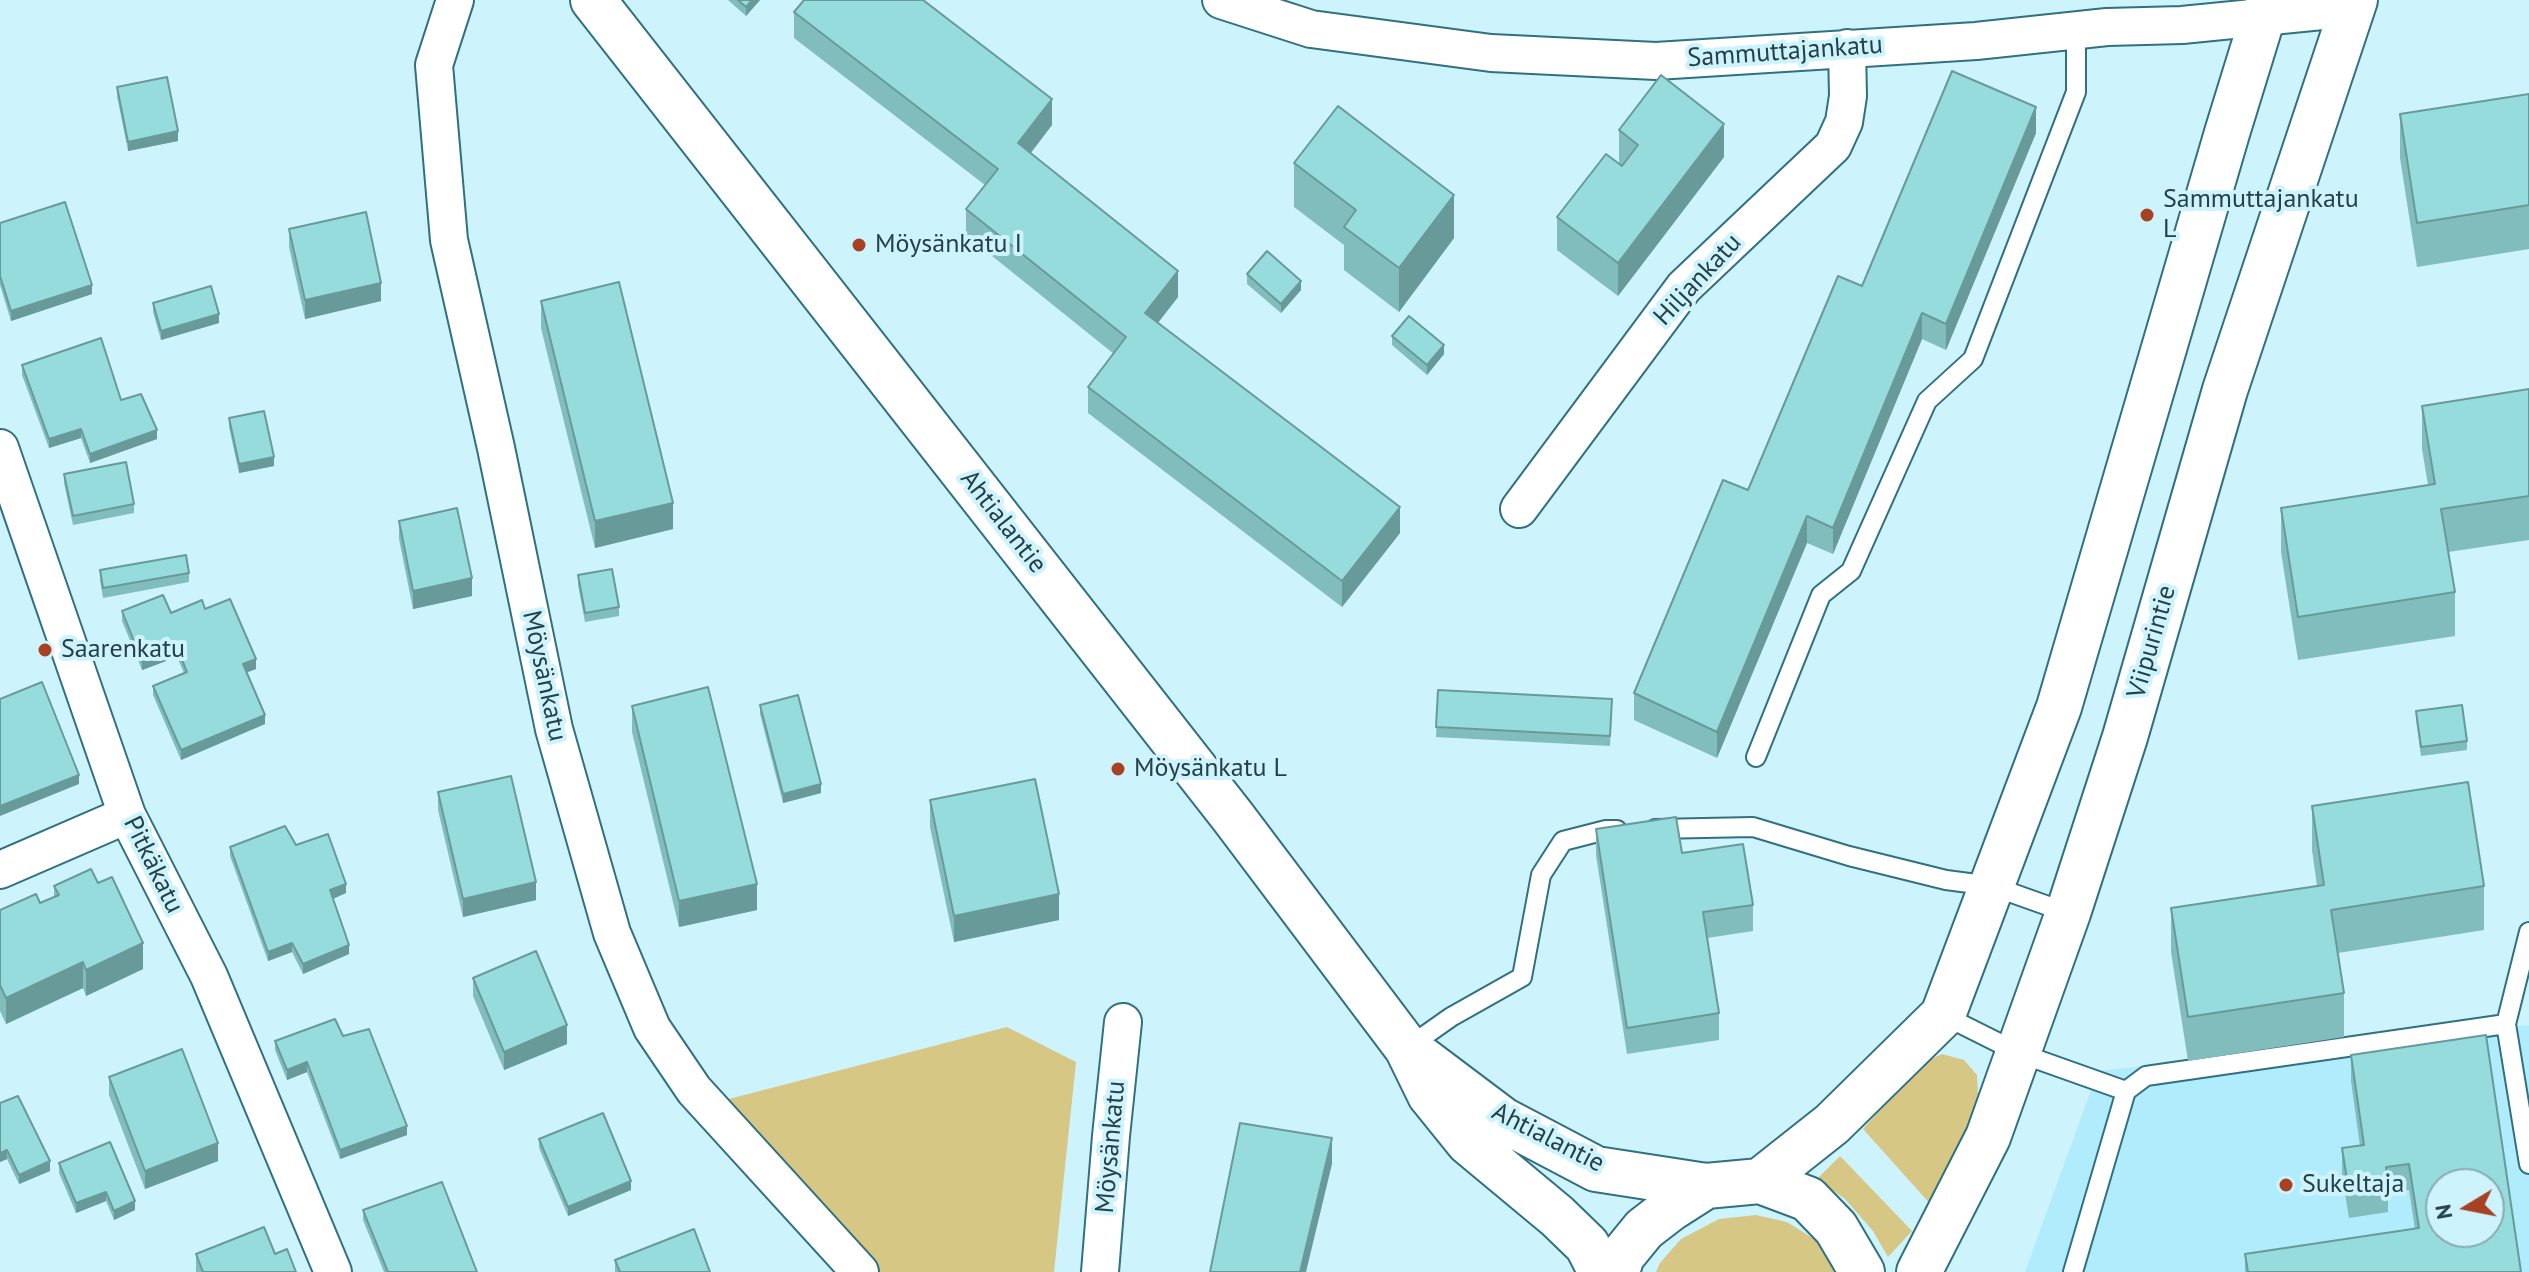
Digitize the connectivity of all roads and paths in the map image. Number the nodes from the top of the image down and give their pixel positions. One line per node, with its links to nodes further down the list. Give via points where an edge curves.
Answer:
1 (455, 0): 27 (street, Möysänkatu, via 434,65 449,240 554,729 612,933 652,1028 694,1090)
2 (593, 0): 20 (main road, Ahtialantie, via 1233,817)
3 (1221, 0): 6 (street, Sammuttajankatu)
4 (2354, 4): 5 (street, Sammuttajankatu); 15 (main road, Viipurintie, via 2225,390)
5 (2267, 8): 7 (street, Sammuttajankatu, via 2182,25); 14 (main road, via 2059,707)
6 (1308, 14): 8 (street, Sammuttajankatu, via 1491,53 1656,61)
7 (2096, 20): 8 (street, Sammuttajankatu, via 1976,41); 11 (lane, via 2076,92 1973,359 1927,401 1851,571 1821,595)
8 (1847, 48): 10 (street, Hiljankatu, via 1848,96 1833,146 1684,287)
9 (0, 448): 12 (street, Pitkäkatu)
10 (1519, 509)
11 (1756, 757)
12 (127, 815): 13 (street); 26 (street, Pitkäkatu, via 209,976)
13 (0, 870)
14 (1992, 886): 15 (lane); 17 (main road); 20 (lane, via 1877,863 1753,827 1606,830 1563,841 1541,875 1522,977)
15 (2068, 913): 21 (main road, Viipurintie)
16 (2529, 932): 19 (lane)
17 (1943, 1015): 21 (lane); 24 (main road, via 1832,1124)
18 (1123, 1022): 28 (street, Möysänkatu)
19 (2506, 1024): 22 (lane, via 2146,1076); 23 (lane)
20 (1407, 1048): 25 (main road, Ahtialantie, via 1503,1120 1596,1169); 29 (main road, Ahtialantie, via 1430,1095 1468,1142 1587,1245)
21 (2019, 1053): 22 (lane); 32 (main road, Viipurintie, via 1988,1137)
22 (2126, 1091): 33 (lane)
23 (2529, 1162)
24 (1760, 1181): 25 (main road); 31 (main road, via 1808,1199 1836,1228)
25 (1706, 1186): 30 (main road, via 1644,1229 1622,1256)
26 (333, 1272)
27 (860, 1272)
28 (1100, 1272)
29 (1601, 1272)
30 (1617, 1272)
31 (1862, 1272)
32 (1919, 1272)
33 (2073, 1272)

